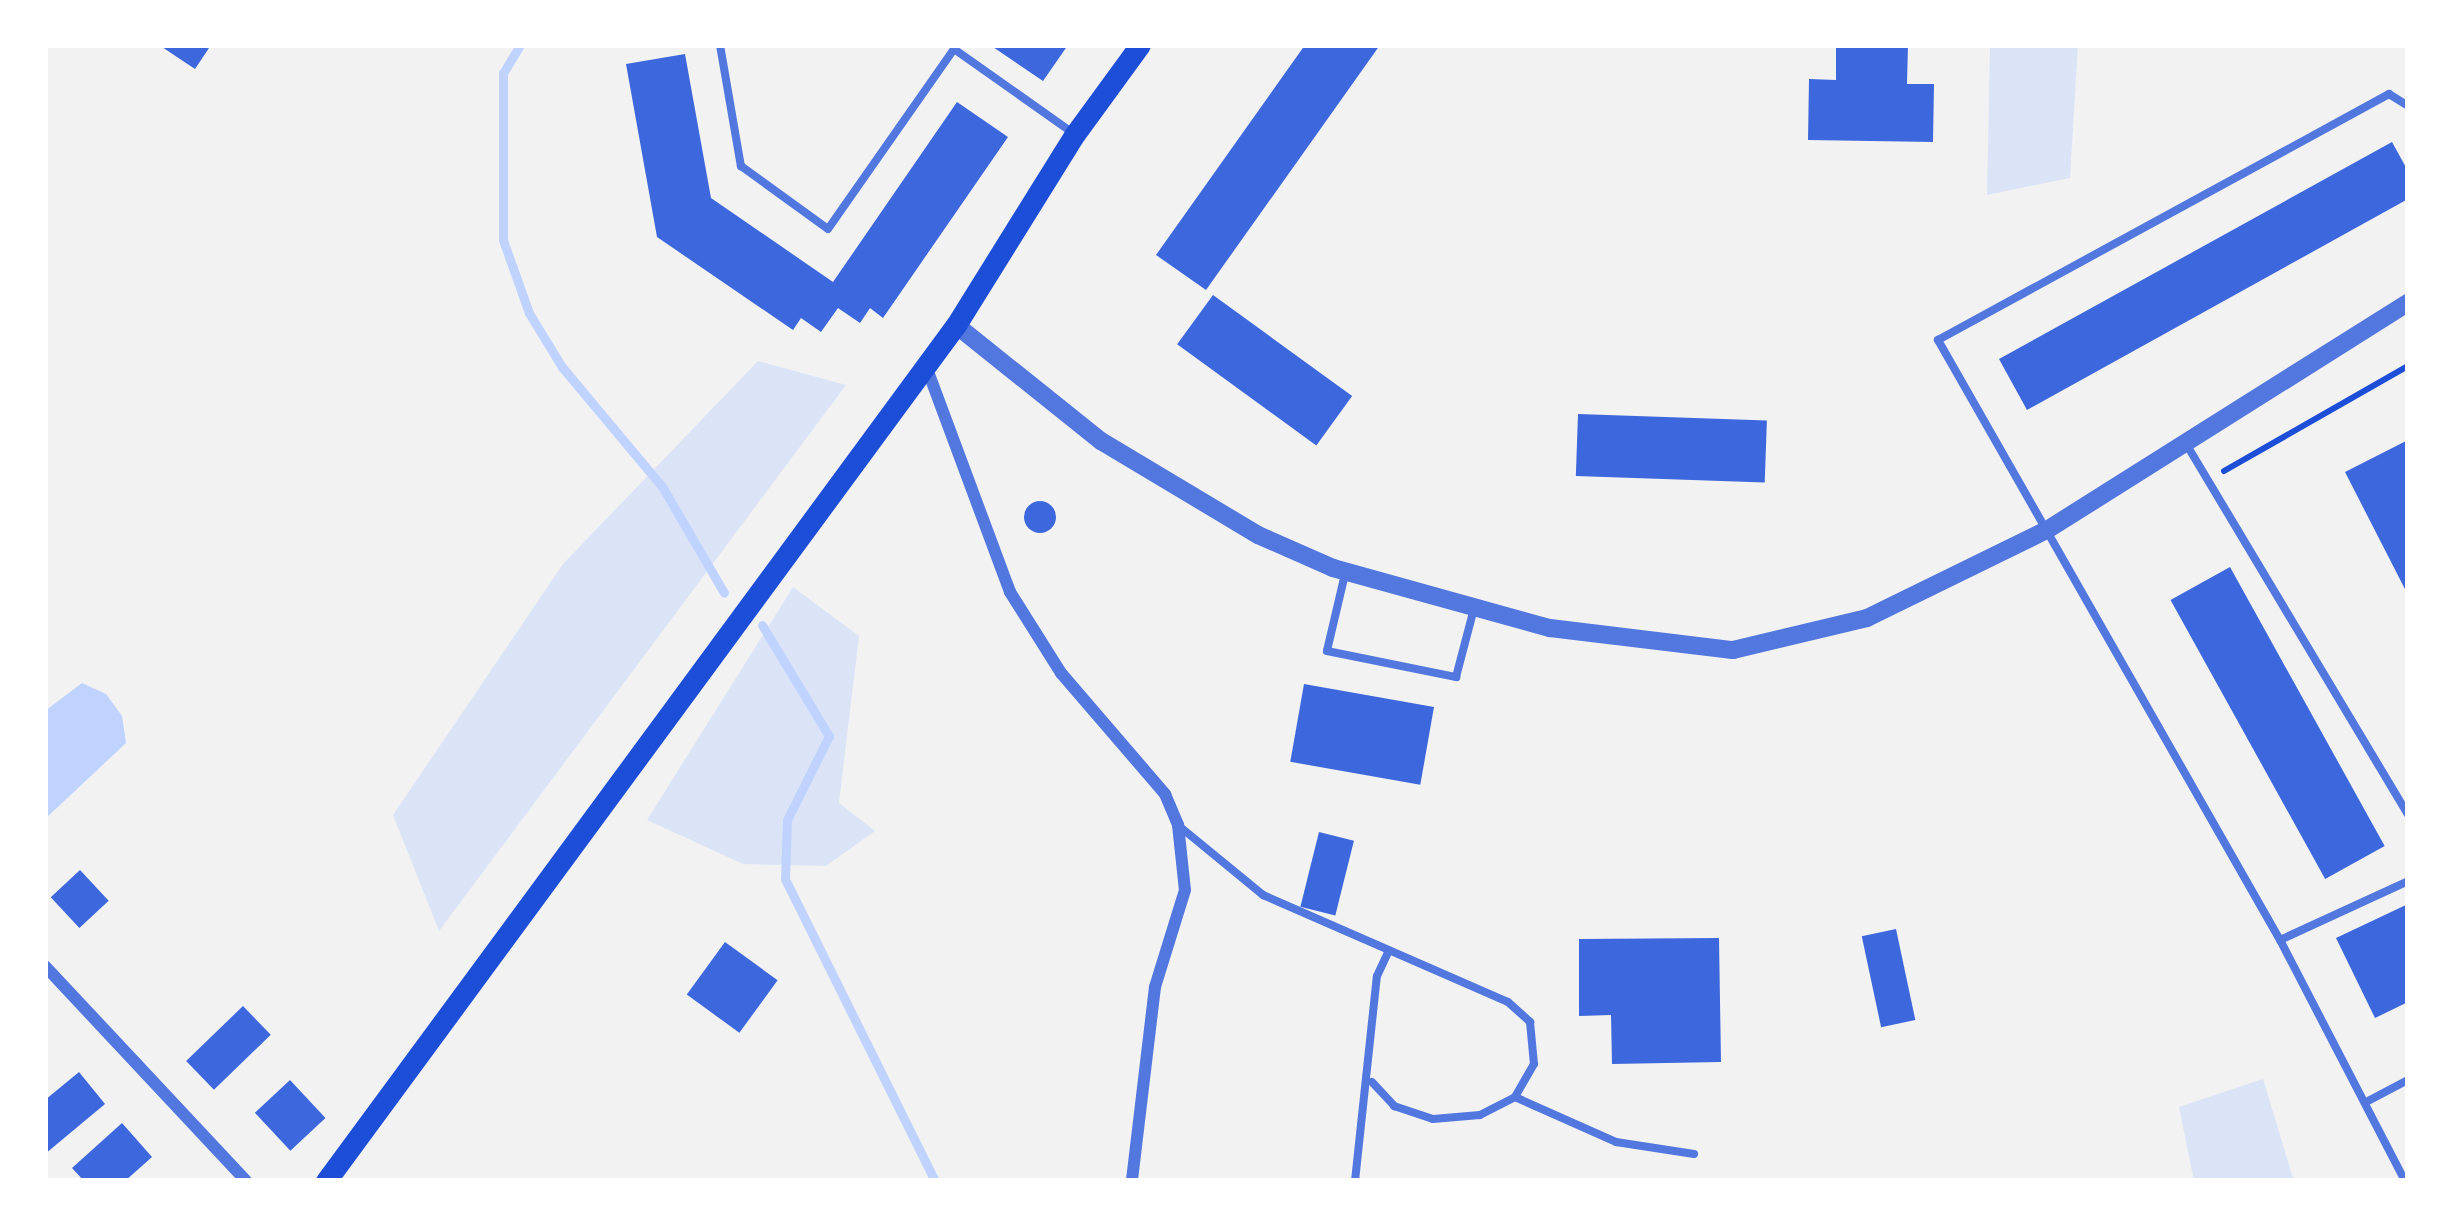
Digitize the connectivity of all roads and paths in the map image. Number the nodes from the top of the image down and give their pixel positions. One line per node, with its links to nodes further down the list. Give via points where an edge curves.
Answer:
1 (720, 45): 4 (lane, via 741,166 828,229 954,49)
2 (1140, 45): 4 (main road)
3 (2408, 106): 11 (lane, via 2390,94 1938,340)
4 (1075, 134): 6 (main road)
5 (2408, 303): 9 (street)
6 (956, 325): 7 (main road); 12 (street, via 1160,478 1258,535)
7 (926, 365): 15 (street, via 1010,592 1061,673 1165,794); 26 (main road)
8 (2408, 366): 10 (path)
9 (2188, 447): 10 (lane); 11 (street)
10 (2208, 481): 14 (lane)
11 (2047, 530): 13 (street, via 1867,618 1781,644 1679,648); 17 (lane)
12 (1346, 573): 13 (street); 13 (lane, via 1327,651 1456,677)
13 (1473, 612)
14 (2408, 814)
15 (1178, 825): 18 (lane, via 1263,895); 27 (street, via 1185,890 1155,987)
16 (2408, 881): 17 (lane)
17 (2280, 940): 23 (lane)
18 (1388, 952): 21 (lane, via 1377,976); 22 (lane, via 1508,1002 1530,1022 1534,1064)
19 (45, 966): 25 (street)
20 (2408, 1080): 23 (lane)
21 (1370, 1081): 22 (lane, via 1394,1106 1433,1119 1480,1115); 28 (lane)
22 (1515, 1097): 24 (lane, via 1616,1142)
23 (2368, 1101): 29 (lane)
24 (1694, 1154)
25 (246, 1181)
26 (326, 1181)
27 (1132, 1181)
28 (1355, 1181)
29 (2405, 1181)

